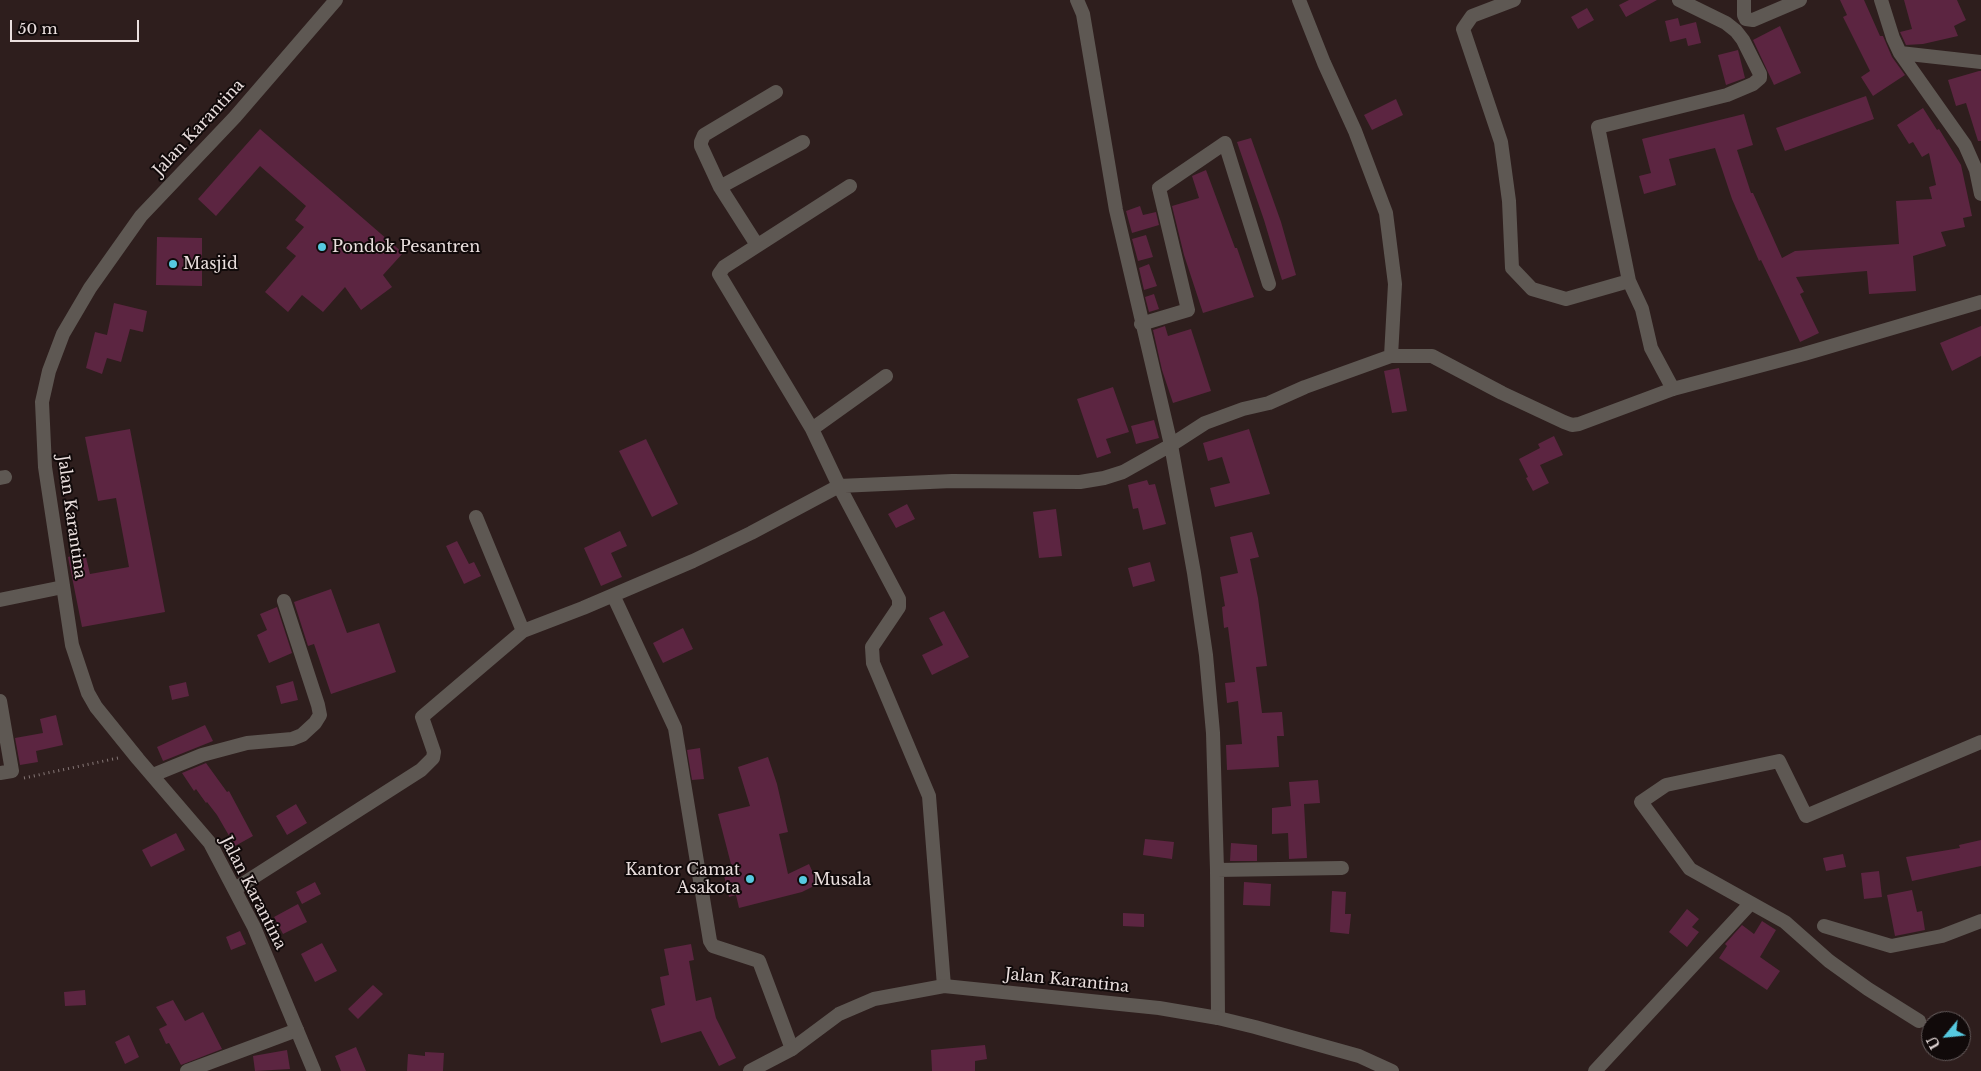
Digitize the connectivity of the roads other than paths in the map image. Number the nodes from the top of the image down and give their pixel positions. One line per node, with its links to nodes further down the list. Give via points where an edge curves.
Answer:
1 (336, 0): 30 (street, Jalan Karantina, via 235,117 141,216 90,288 63,334 42,402 46,467)
2 (1077, 0): 22 (street, via 1083,14 1116,210)
3 (1299, 0): 23 (street, via 1386,213 1395,284)
4 (1514, 0): 19 (street, via 1472,16 1463,29 1502,142 1512,268 1532,289 1566,299)
5 (1680, 0): 10 (street)
6 (1744, 0): 9 (street)
7 (1800, 0): 9 (street, via 1753,20)
8 (1881, 0): 11 (street)
9 (1744, 16): 10 (street)
10 (1736, 31): 19 (street, via 1759,69 1760,78 1753,84 1727,94 1598,127)
11 (1900, 53): 12 (street); 17 (street, via 1965,145 1976,170)
12 (1981, 62)
13 (776, 92): 16 (street, via 704,135 701,146)
14 (804, 142): 16 (street)
15 (850, 186): 18 (street)
16 (720, 187): 18 (street)
17 (1981, 194)
18 (757, 245): 26 (street, via 724,267 719,274)
19 (1629, 281): 25 (street, via 1642,308 1651,348)
20 (1269, 284): 22 (street, via 1225,143 1159,188 1188,310)
21 (1981, 302): 25 (street)
22 (1141, 324): 27 (street)
23 (1391, 356): 25 (street, via 1432,356 1572,425 1589,422); 27 (street, via 1269,403 1205,423)
24 (886, 376): 26 (street)
25 (1673, 388)
26 (812, 428): 28 (street)
27 (1171, 445): 28 (street, via 1123,472 1080,482 952,481); 40 (street, via 1206,654)
28 (839, 486): 31 (street, via 743,537); 45 (street, via 900,603 872,647 873,663 929,796)
29 (476, 517): 34 (street)
30 (63, 587): 32 (street); 38 (street, Jalan Karantina, via 72,645 88,693)
31 (614, 595): 34 (street); 49 (street, via 675,728 710,941 713,946 759,961)
32 (0, 600)
33 (284, 600): 38 (street, via 318,705 320,715 315,723 292,739 247,743 202,755)
34 (523, 631): 41 (street, via 422,717 434,752 433,758 421,770)
35 (0, 701): 37 (street)
36 (1981, 742): 42 (street, via 1806,816 1779,761 1666,784 1641,802 1690,869)
37 (6, 772)
38 (153, 775): 41 (street, Jalan Karantina, via 210,843)
39 (1342, 868): 40 (street)
40 (1217, 870): 46 (street)
41 (236, 889): 48 (street, Jalan Karantina)
42 (1750, 904): 47 (street, via 1785,922 1829,961); 54 (street)
43 (1981, 921): 44 (street, via 1942,936 1891,946)
44 (1824, 926)
45 (944, 986): 46 (street, Jalan Karantina, via 1159,1008); 49 (street, Jalan Karantina, via 874,999 839,1014)
46 (1218, 1018): 53 (street, Jalan Karantina, via 1359,1056)
47 (1919, 1021)
48 (297, 1030): 50 (street); 51 (street, Jalan Karantina)
49 (792, 1049): 52 (street, Jalan Karantina)
50 (187, 1071)
51 (314, 1071)
52 (750, 1071)
53 (1392, 1071)
54 (1595, 1071)

